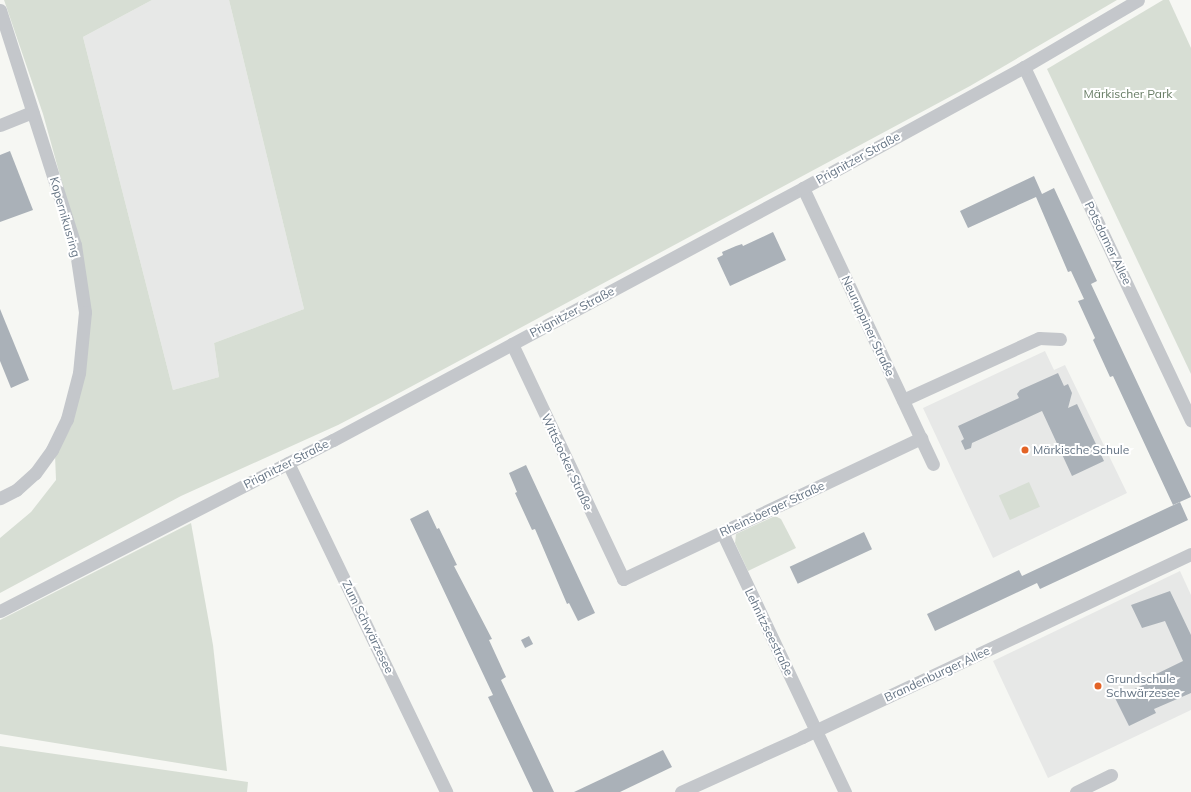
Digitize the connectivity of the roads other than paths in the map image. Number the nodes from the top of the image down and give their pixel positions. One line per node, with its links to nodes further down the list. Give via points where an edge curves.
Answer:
1 (1138, 0): 3 (street, Prignitzer Straße)
2 (0, 10): 4 (street, Kopernikusring)
3 (1024, 67): 6 (street, Prignitzer Straße); 10 (street, Potsdamer Allee)
4 (33, 112): 5 (street); 14 (street, Kopernikusring, via 76,245 85,312 84,342 67,419 52,450 35,473 16,490)
5 (0, 125)
6 (803, 188): 8 (street, Prignitzer Straße); 9 (street, Neuruppiner Straße)
7 (1060, 339): 9 (street, via 1039,338)
8 (512, 344): 12 (street, Prignitzer Straße); 17 (street, Wittstocker Straße)
9 (903, 400): 11 (street, Neuruppiner Straße)
10 (1191, 420)
11 (921, 438): 13 (street, Neuruppiner Straße); 15 (street, Rheinsberger Straße)
12 (288, 463): 18 (street, Prignitzer Straße); 21 (street, Zum Schwärzesee)
13 (933, 464)
14 (0, 498)
15 (722, 532): 17 (street, Rheinsberger Straße); 19 (street, Lehnitzseestraße)
16 (1191, 554): 19 (street, Brandenburger Allee)
17 (623, 579)
18 (0, 611)
19 (816, 731): 22 (street, Brandenburger Allee); 23 (street, Lehnitzseestraße)
20 (1111, 775): 24 (street)
21 (446, 792)
22 (681, 792)
23 (845, 792)
24 (1076, 792)

